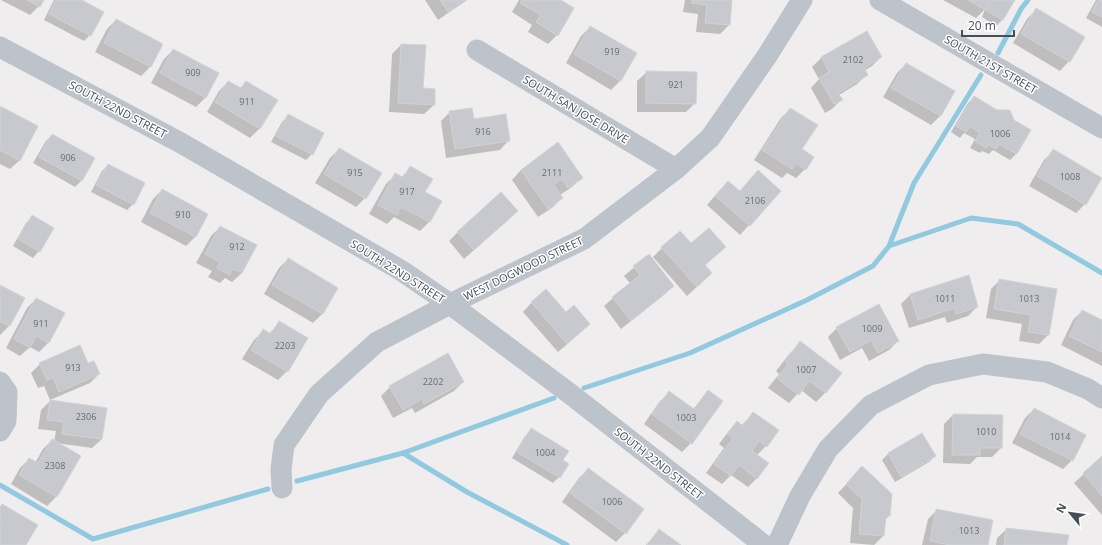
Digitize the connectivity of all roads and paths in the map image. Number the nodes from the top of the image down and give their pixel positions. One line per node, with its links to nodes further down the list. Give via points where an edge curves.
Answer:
1 (802, 0): 6 (street, WEST DOGWOOD STREET, via 710,138)
2 (880, 0): 5 (street, SOUTH 21ST STREET)
3 (0, 47): 7 (street, SOUTH 22ND STREET, via 182,143 402,271)
4 (477, 50): 6 (street, SOUTH SAN JOSE DRIVE)
5 (1102, 128)
6 (676, 169): 7 (street, WEST DOGWOOD STREET, via 584,240)
7 (450, 304): 11 (street, WEST DOGWOOD STREET, via 377,342 319,394 284,445); 12 (street, SOUTH 22ND STREET)
8 (0, 382): 10 (street, via 7,392)
9 (1102, 398): 13 (street, via 1088,389 1047,372 983,364 929,375 871,405 828,449 800,496)
10 (3, 426)
11 (282, 488)
12 (764, 545)
13 (778, 545)

